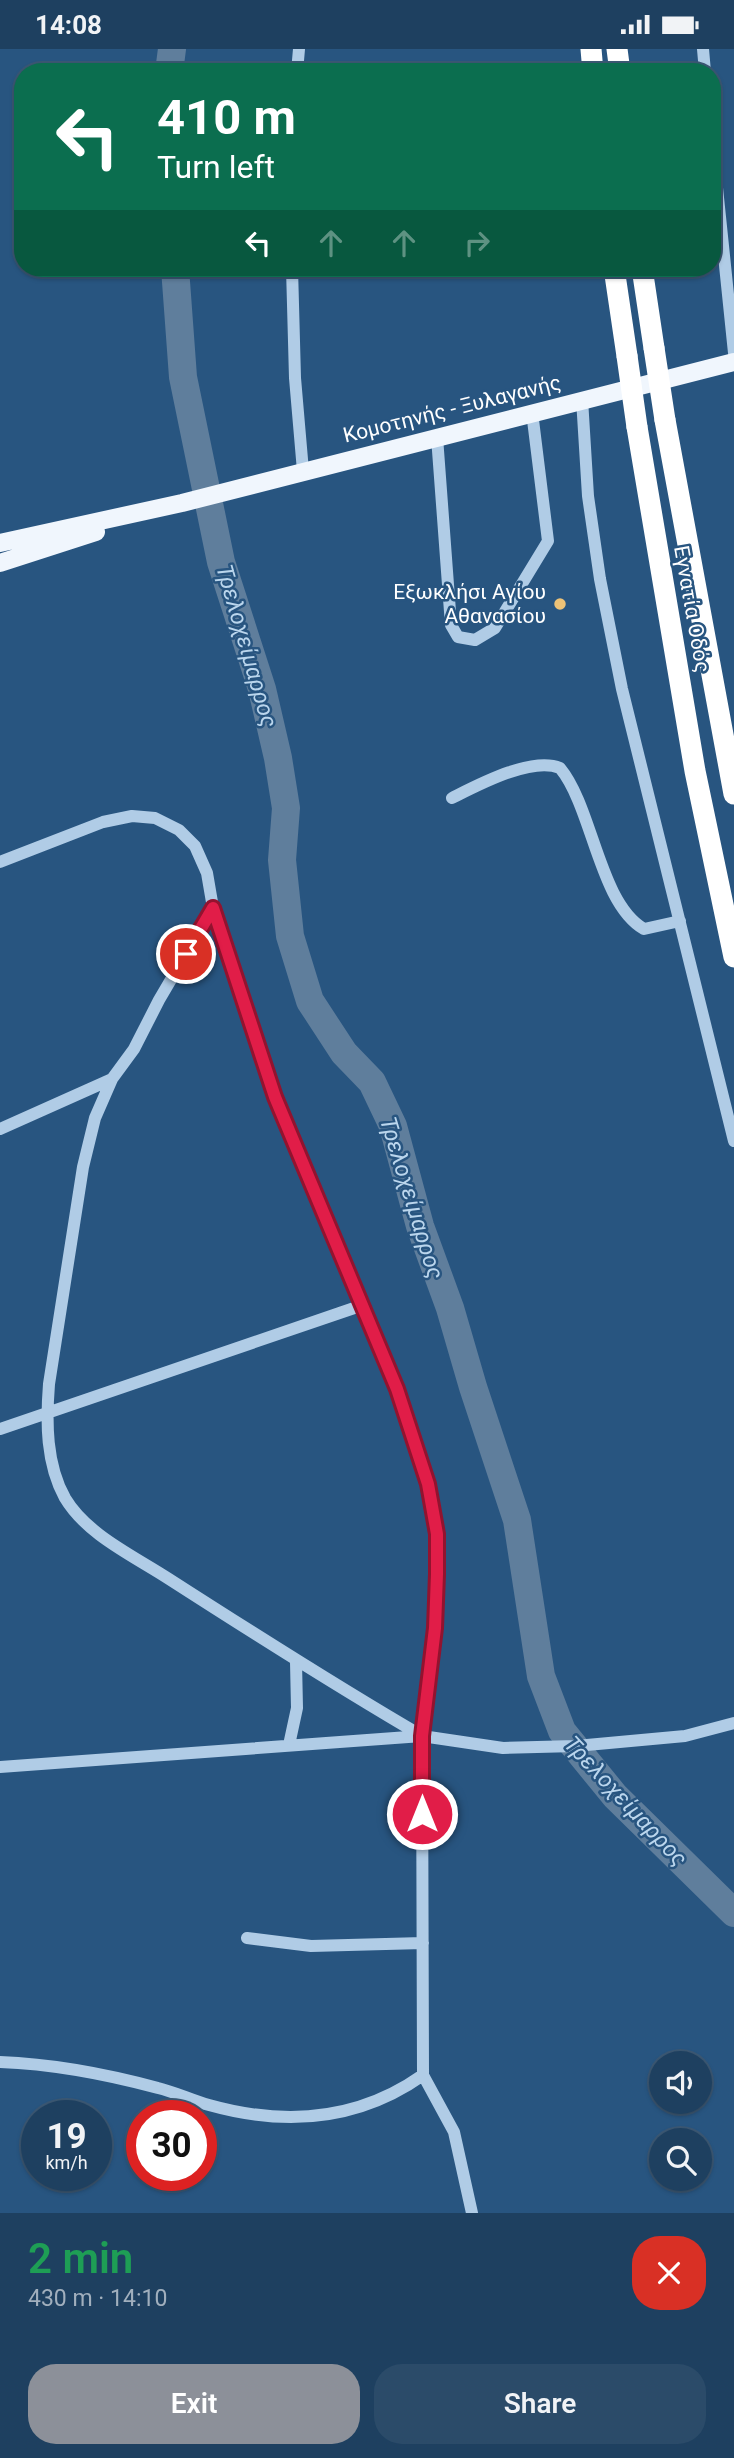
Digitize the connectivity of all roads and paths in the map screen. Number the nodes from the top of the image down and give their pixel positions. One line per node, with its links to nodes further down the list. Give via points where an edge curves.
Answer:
1 (721, 227): 5 (street)
2 (292, 277): 10 (street)
3 (615, 277): 19 (highway, Εγνατία Οδός, bridge, via 695,771)
4 (643, 277): 14 (highway, Εγνατία Οδός, bridge)
5 (734, 353)
6 (734, 362): 7 (main road, Κομοτηνής - Ξυλαγανής)
7 (582, 399): 8 (main road, Κομοτηνής - Ξυλαγανής); 18 (street, via 588,496 600,579 622,689)
8 (532, 412): 9 (main road, Κομοτηνής - Ξυλαγανής); 9 (street, via 548,541 495,628 475,640 458,637 452,625)
9 (437, 437): 10 (main road, Κομοτηνής - Ξυλαγανής)
10 (303, 471): 11 (main road, Κομοτηνής - Ξυλαγανής)
11 (182, 502): 12 (main road, Κομοτηνής - Ξυλαγανής); 13 (main road, Κομοτηνής - Ξυλαγανής)
12 (0, 543)
13 (0, 563)
14 (734, 794)
15 (452, 798): 18 (street, via 545,763 560,768 626,914 644,929)
16 (0, 862): 17 (street, via 103,822 132,816 155,818 195,846 207,873)
17 (213, 908): 20 (street, via 134,1049); 23 (street, via 275,1097)
18 (680, 921): 22 (street)
19 (734, 957)
20 (112, 1079): 21 (street); 24 (street, via 83,1167)
21 (0, 1129)
22 (734, 1141)
23 (363, 1305): 24 (street); 28 (street, via 428,1484 437,1534 435,1628)
24 (47, 1411): 25 (street); 26 (street, via 56,1479 83,1520)
25 (0, 1429)
26 (296, 1662): 28 (street); 29 (street, via 297,1708)
27 (734, 1723): 28 (street, via 685,1736 564,1746 503,1748)
28 (422, 1736): 29 (street); 32 (street)
29 (289, 1745): 30 (street)
30 (0, 1767)
31 (247, 1938): 32 (street, via 311,1945)
32 (423, 1943): 34 (street)
33 (0, 2062): 34 (street, via 88,2071 209,2105 288,2119 322,2117 369,2103 400,2091)
34 (423, 2075): 35 (street, via 454,2132)
35 (472, 2213)

